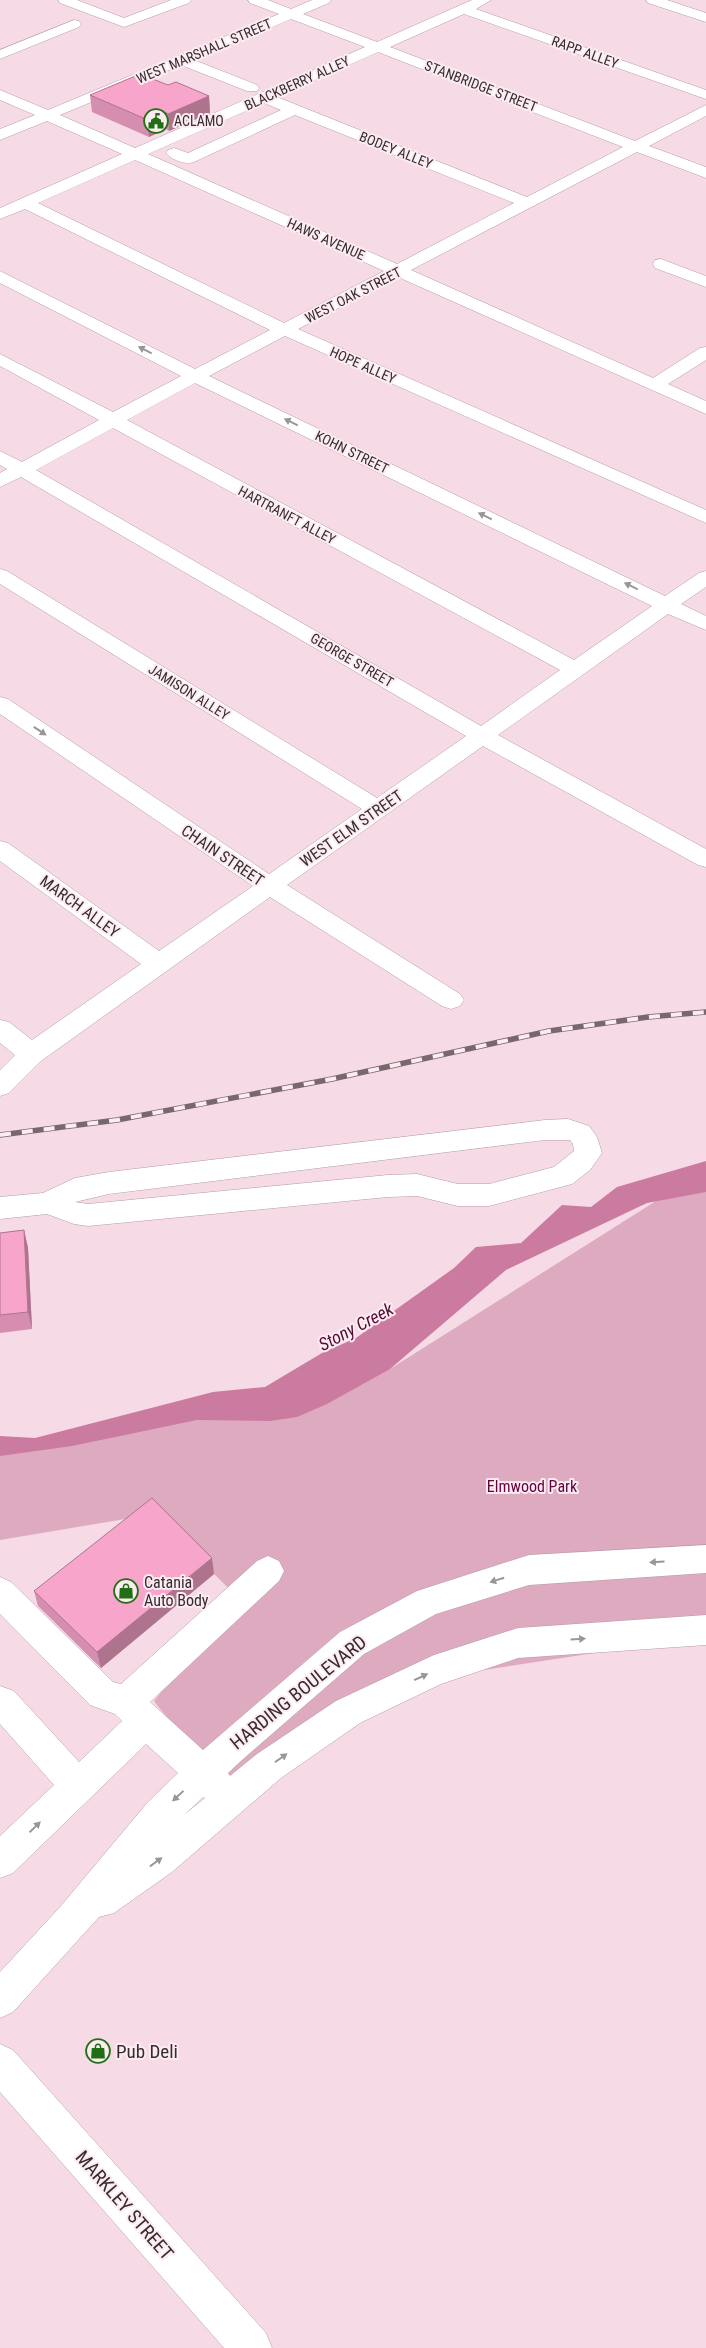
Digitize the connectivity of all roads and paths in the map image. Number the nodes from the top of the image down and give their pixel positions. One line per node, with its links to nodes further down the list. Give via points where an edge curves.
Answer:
1 (65, 0): 2 (main road, via 124,23)
2 (184, 0)
3 (255, 0): 8 (main road, STANBRIDGE STREET)
4 (324, 0): 8 (main road, WEST MARSHALL STREET)
5 (484, 0): 7 (main road, BLACKBERRY ALLEY)
6 (653, 0): 9 (main road)
7 (463, 9): 11 (main road, BLACKBERRY ALLEY); 15 (main road, RAPP ALLEY)
8 (291, 14): 11 (main road, STANBRIDGE STREET); 13 (main road, WEST MARSHALL STREET)
9 (706, 18)
10 (74, 24): 12 (main road)
11 (378, 47): 16 (main road, BLACKBERRY ALLEY); 21 (main road, STANBRIDGE STREET)
12 (0, 55)
13 (182, 60): 16 (main road, BODEY ALLEY); 19 (main road, WEST MARSHALL STREET)
14 (0, 94): 19 (main road, HAWS AVENUE)
15 (706, 95)
16 (263, 96): 17 (main road, BODEY ALLEY); 22 (main road); 23 (main road, BLACKBERRY ALLEY)
17 (293, 110): 22 (main road, via 188,158); 27 (main road, BODEY ALLEY)
18 (706, 110): 21 (main road, WEST OAK STREET)
19 (49, 115): 20 (main road, WEST MARSHALL STREET); 23 (main road, HAWS AVENUE)
20 (0, 135)
21 (638, 147): 25 (main road, STANBRIDGE STREET); 27 (main road, WEST OAK STREET)
22 (174, 153): 24 (main road)
23 (137, 154): 24 (main road, HAWS AVENUE); 26 (main road, BLACKBERRY ALLEY)
24 (156, 162): 30 (main road, HAWS AVENUE)
25 (706, 173)
26 (25, 203): 28 (main road, BLACKBERRY ALLEY); 33 (main road, HOPE ALLEY)
27 (528, 203): 30 (main road, WEST OAK STREET)
28 (0, 214)
29 (661, 264): 32 (main road)
30 (398, 272): 33 (main road, WEST OAK STREET); 37 (main road, HAWS AVENUE)
31 (0, 276): 36 (main road, KOHN STREET, one-way to 31)
32 (706, 282)
33 (285, 330): 36 (main road, WEST OAK STREET); 43 (main road, HOPE ALLEY)
34 (706, 352): 37 (main road)
35 (0, 360): 39 (main road, HARTRANFT ALLEY)
36 (196, 376): 39 (main road, WEST OAK STREET); 46 (main road, KOHN STREET, one-way to 36)
37 (655, 384): 38 (main road, HAWS AVENUE)
38 (706, 408)
39 (112, 421): 41 (main road, WEST OAK STREET); 48 (main road, HARTRANFT ALLEY)
40 (0, 456): 41 (main road, GEORGE STREET)
41 (23, 469): 42 (main road, WEST OAK STREET); 50 (main road, GEORGE STREET)
42 (0, 481)
43 (706, 517)
44 (0, 576): 51 (main road, JAMISON ALLEY)
45 (706, 577): 46 (main road, WEST ELM STREET)
46 (668, 604): 47 (main road, KOHN STREET); 48 (main road, WEST ELM STREET)
47 (706, 624)
48 (575, 669): 50 (main road, WEST ELM STREET)
49 (0, 704): 54 (main road, CHAIN STREET, one-way to 54)
50 (482, 736): 51 (main road, WEST ELM STREET); 53 (main road, GEORGE STREET)
51 (378, 809): 54 (main road, WEST ELM STREET)
52 (0, 849): 55 (main road, MARCH ALLEY)
53 (706, 859)
54 (270, 886): 55 (main road, WEST ELM STREET); 56 (main road, CHAIN STREET)
55 (159, 964): 58 (main road, WEST ELM STREET)
56 (450, 1000)
57 (0, 1029): 58 (main road)
58 (32, 1054): 59 (main road, WEST ELM STREET)
59 (0, 1086)
60 (48, 1203): 60 (main road, via 75,1189 109,1183 535,1132 570,1130 587,1140 588,1153 562,1176 489,1195 458,1196 418,1185 388,1186 88,1214 74,1213); 61 (main road)
61 (0, 1208)
62 (706, 1559): 68 (main road, HARDING BOULEVARD, one-way to 68, via 528,1570 428,1602 352,1643)
63 (268, 1571): 67 (main road)
64 (0, 1592): 67 (main road, via 102,1694)
65 (706, 1630): 70 (main road, HARDING BOULEVARD, one-way to 65, via 269,1766 348,1712 434,1671 518,1644)
66 (0, 1702): 69 (main road)
67 (136, 1711): 68 (main road); 69 (main road)
68 (202, 1773): 70 (main road); 72 (main road, HARDING BOULEVARD, one-way to 72, via 160,1814)
69 (78, 1786): 71 (main road, one-way to 69)
70 (231, 1799): 72 (main road, HARDING BOULEVARD, one-way to 70, via 159,1859)
71 (0, 1860)
72 (73, 1920): 73 (main road, HARDING BOULEVARD)
73 (0, 1999)
74 (0, 2063): 75 (main road, MARKLEY STREET)
75 (251, 2348)

